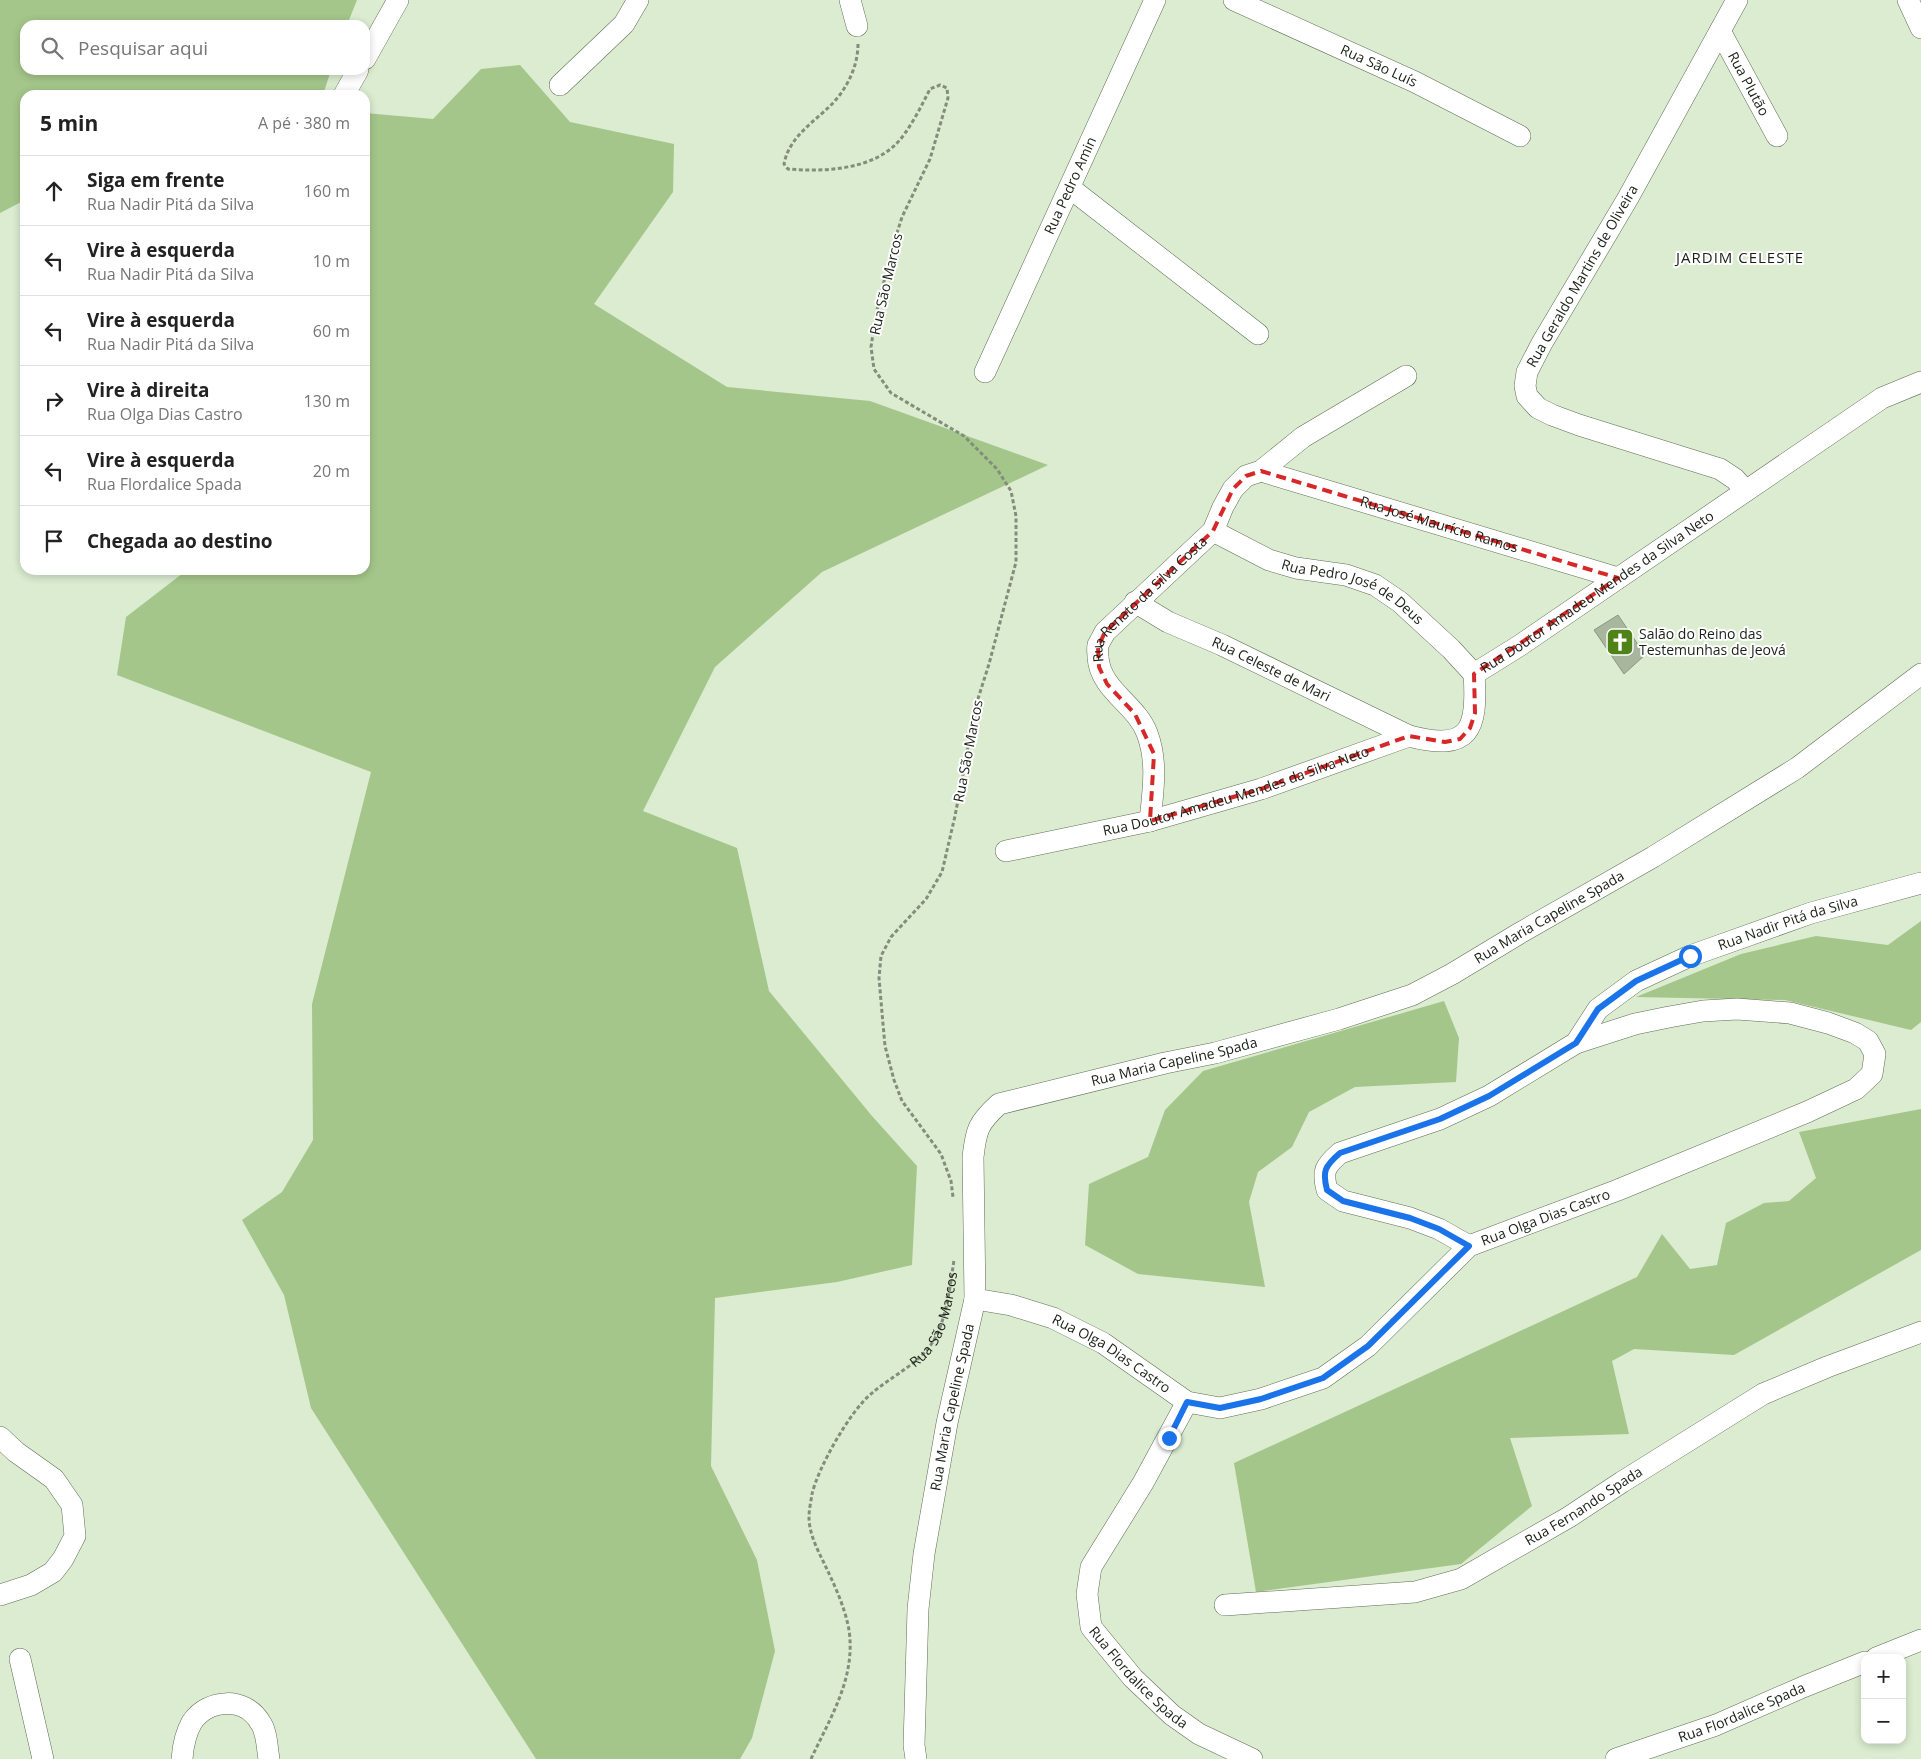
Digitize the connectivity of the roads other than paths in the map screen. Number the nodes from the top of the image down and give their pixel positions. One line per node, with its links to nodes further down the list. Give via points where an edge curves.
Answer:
1 (398, 0): 11 (street)
2 (638, 0): 13 (street, via 624,24)
3 (850, 0): 8 (street)
4 (1155, 0): 17 (street, Rua Pedro Amin)
5 (1234, 0): 15 (street, Rua São Luís, via 1415,82)
6 (1737, 0): 10 (street, Rua Geraldo Martins de Oliveira)
7 (1908, 0): 9 (street)
8 (857, 26)
9 (1921, 28)
10 (1720, 31): 16 (street, Rua Plutão); 23 (street, Rua Geraldo Martins de Oliveira, via 1628,198 1542,343 1527,372 1525,386 1527,396 1538,408 1552,415 1720,469)
11 (370, 49)
12 (355, 75): 14 (street)
13 (560, 85)
14 (347, 90)
15 (1520, 136)
16 (1777, 136)
17 (1070, 188): 18 (street); 19 (street, Rua Pedro Amin)
18 (1258, 334)
19 (985, 372)
20 (1406, 376): 22 (street, Rua Renato da Silva Costa, via 1303,437)
21 (1921, 382): 23 (street, Rua Doutor Amadeu Mendes da Silva Neto, via 1882,398)
22 (1261, 471): 24 (street, Rua Renato da Silva Costa, via 1246,476 1233,489); 25 (street, Rua José Maurício Ramos)
23 (1745, 490): 25 (street, Rua Doutor Amadeu Mendes da Silva Neto)
24 (1213, 531): 26 (street, Rua Renato da Silva Costa); 27 (street, Rua Pedro José de Deus, via 1269,560 1296,568 1346,575 1375,585 1400,602)
25 (1618, 578): 27 (street, Rua Doutor Amadeu Mendes da Silva Neto)
26 (1135, 602): 29 (street, Rua Celeste de Mari, via 1168,622 1222,644); 30 (street, Rua Renato da Silva Costa, via 1105,632 1098,647 1098,660 1107,684 1146,731 1154,754)
27 (1474, 674): 29 (street, Rua Doutor Amadeu Mendes da Silva Neto, via 1474,713 1470,728 1460,739 1445,742)
28 (1921, 674): 35 (street, Rua Maria Capeline Spada, via 1797,768 1653,857 1412,995 1339,1020 1215,1053 999,1104 980,1124 975,1138)
29 (1409, 736): 30 (street, Rua Doutor Amadeu Mendes da Silva Neto, via 1262,789)
30 (1150, 821): 31 (street, Rua Doutor Amadeu Mendes da Silva Neto)
31 (1006, 851)
32 (1921, 883): 33 (street, Rua Nadir Pitá da Silva, via 1812,913 1690,956 1636,981 1598,1009)
33 (1576, 1043): 34 (street, Rua Nadir Pitá da Silva, via 1489,1096 1440,1119 1340,1153 1328,1164 1324,1176 1327,1190 1343,1201 1410,1218); 34 (street, Rua Olga Dias Castro, via 1635,1024 1704,1011 1737,1009 1790,1013 1828,1023 1868,1040 1875,1054 1872,1074 1856,1089 1618,1190)
34 (1469, 1246): 37 (street, Rua Olga Dias Castro, via 1368,1346 1323,1378 1261,1399 1220,1408)
35 (975, 1299): 37 (street, Rua Olga Dias Castro, via 1011,1305 1053,1318 1103,1343); 48 (street, Rua Maria Capeline Spada, via 947,1423 924,1554 915,1679)
36 (1921, 1332): 40 (street, Rua Fernando Spada, via 1764,1394 1569,1518 1462,1579 1415,1592)
37 (1187, 1402): 49 (street, Rua Flordalice Spada, via 1091,1567 1087,1594 1091,1627 1133,1678 1172,1715 1199,1734)
38 (0, 1437): 39 (street, via 54,1479 72,1505 75,1536 53,1572 31,1585)
39 (0, 1595)
40 (1225, 1605)
41 (1921, 1640): 42 (street)
42 (1886, 1654)
43 (20, 1659): 45 (street)
44 (1861, 1664): 50 (street, Rua Flordalice Spada, via 1716,1726)
45 (43, 1759)
46 (182, 1759): 47 (street, via 183,1741 193,1721 207,1709 225,1703 239,1704 251,1710 262,1723)
47 (269, 1759)
48 (916, 1759)
49 (1252, 1759)
50 (1616, 1759)

